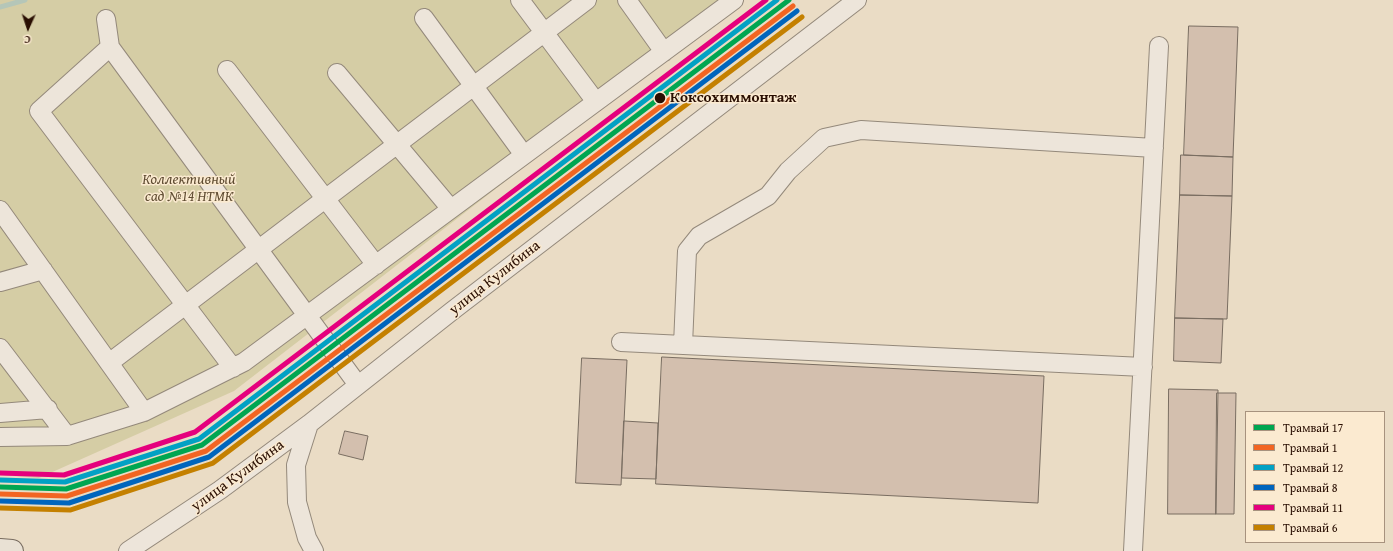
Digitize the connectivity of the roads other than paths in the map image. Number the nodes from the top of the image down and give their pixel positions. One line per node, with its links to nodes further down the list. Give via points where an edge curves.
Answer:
1 (520, 0): 8 (street)
2 (587, 0): 8 (street)
3 (628, 0): 11 (street)
4 (734, 0): 11 (street)
5 (857, 0): 34 (street, улица Кулибина)
6 (424, 18): 14 (street)
7 (106, 20): 10 (street)
8 (544, 32): 14 (street); 15 (street)
9 (1159, 46): 17 (street)
10 (110, 47): 22 (street); 26 (street, via 39,111)
11 (664, 52): 15 (street)
12 (227, 70): 19 (street)
13 (337, 73): 16 (street)
14 (474, 86): 16 (street); 18 (street)
15 (596, 102): 18 (street)
16 (397, 144): 19 (street); 20 (street)
17 (1154, 148): 29 (street, via 861,130 824,138 788,171 768,196 699,236 687,250); 32 (street)
18 (524, 155): 20 (street)
19 (325, 199): 22 (street); 23 (street)
20 (451, 209): 23 (street)
21 (0, 210): 24 (street)
22 (259, 249): 26 (street); 27 (street)
23 (376, 265): 27 (street)
24 (43, 270): 25 (street); 31 (street)
25 (0, 282)
26 (186, 305): 31 (street); 33 (street)
27 (307, 316): 33 (street); 34 (street)
28 (621, 342): 29 (street)
29 (683, 345): 32 (street)
30 (0, 348): 35 (street)
31 (109, 363): 36 (street)
32 (1143, 367): 45 (street)
33 (233, 368): 36 (street)
34 (358, 385): 38 (street, улица Кулибина)
35 (48, 409): 37 (street); 39 (street)
36 (144, 412): 39 (street)
37 (0, 413)
38 (309, 424): 43 (street, улица Кулибина, via 220,490); 44 (street, via 296,465 297,502 307,538)
39 (67, 436): 40 (street)
40 (0, 437)
41 (0, 550): 42 (main road)
42 (12, 551)
43 (128, 551)
44 (314, 551)
45 (1133, 551)

